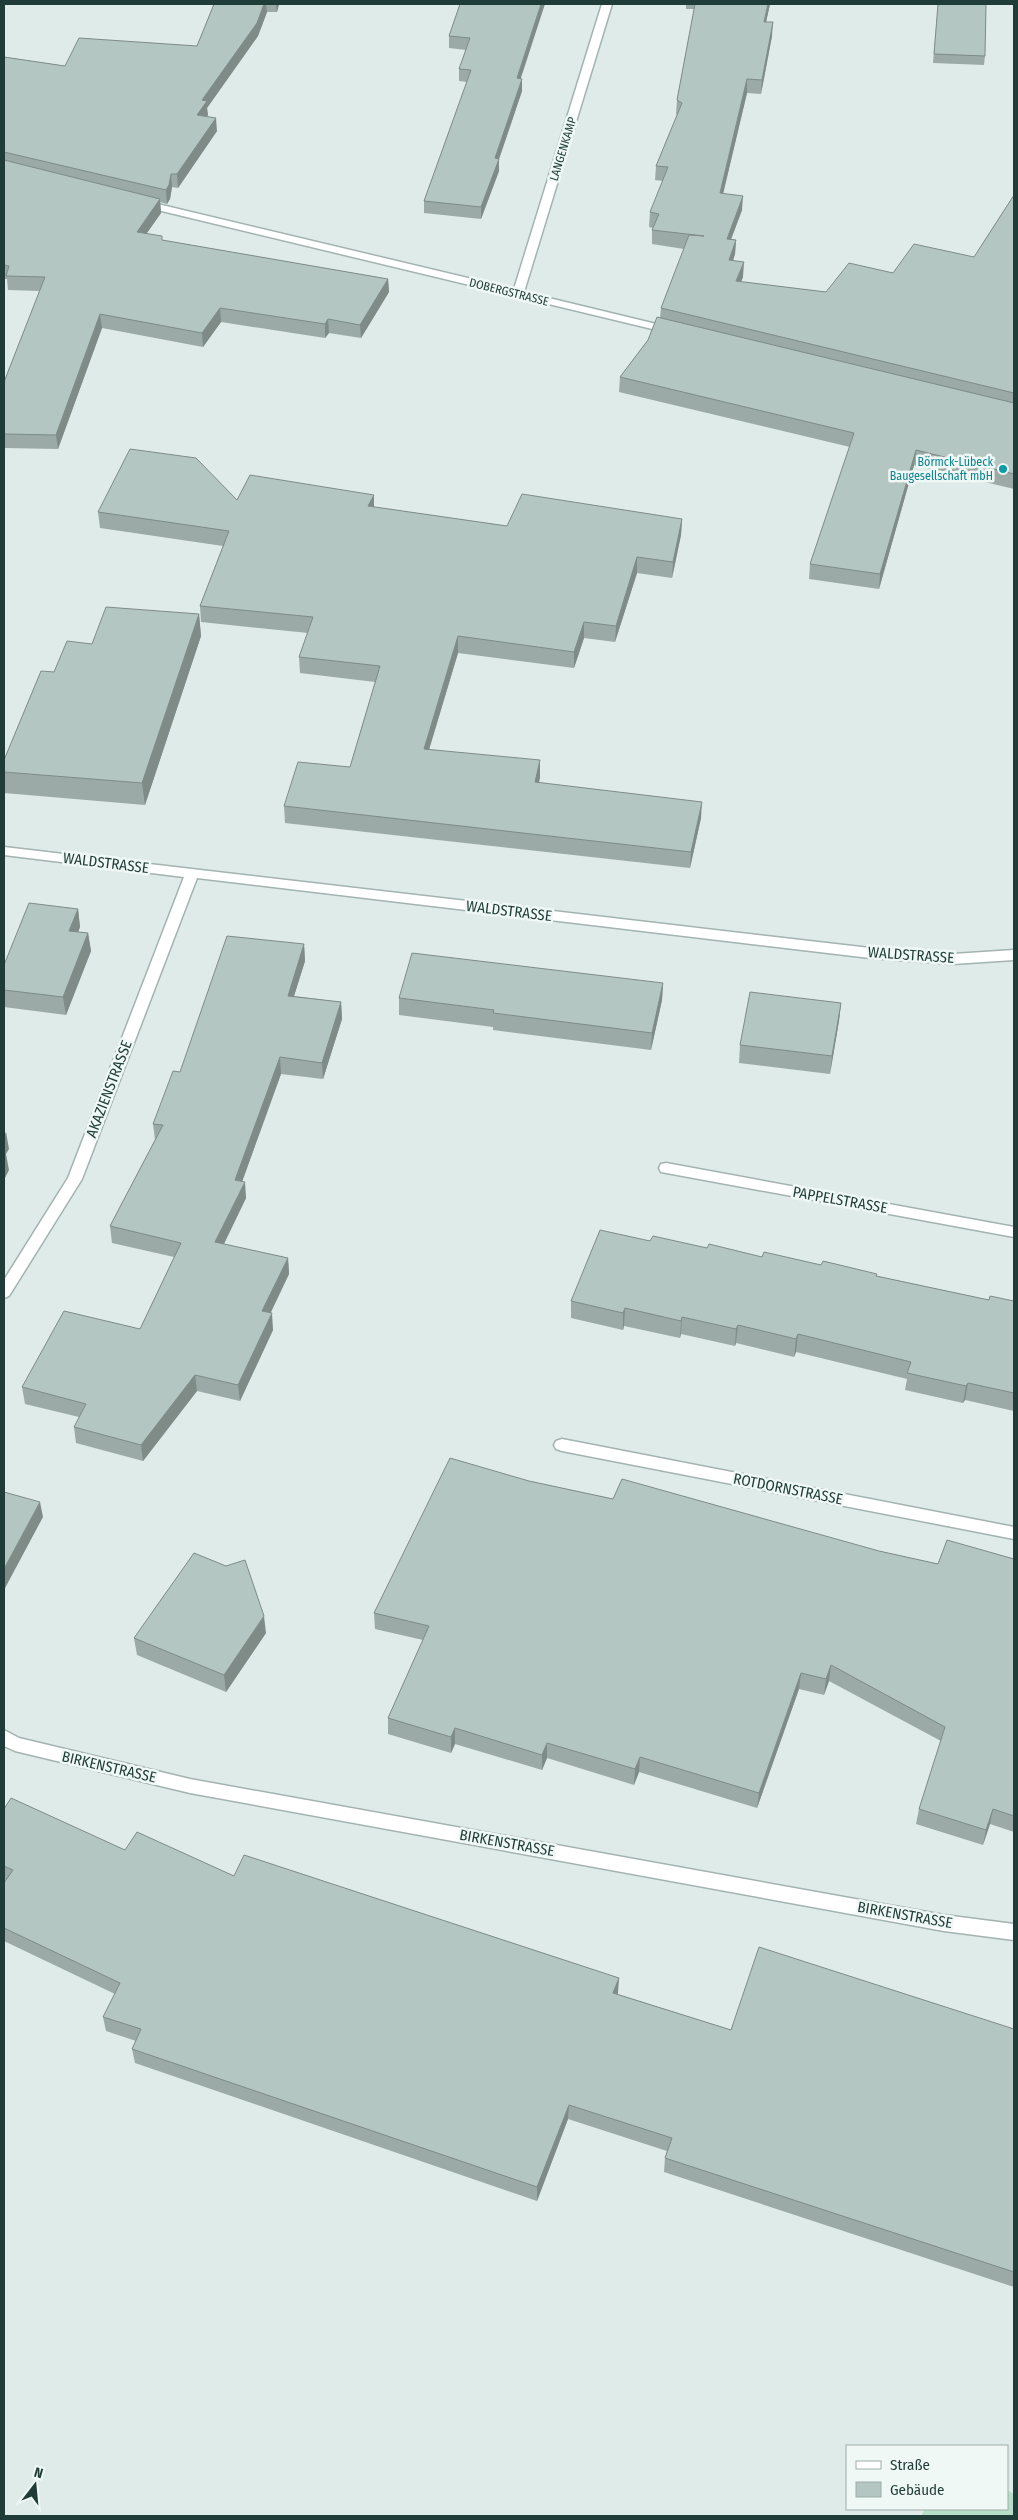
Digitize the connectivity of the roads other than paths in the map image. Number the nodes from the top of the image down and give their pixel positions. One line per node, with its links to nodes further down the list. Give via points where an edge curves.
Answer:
1 (607, 4): 3 (street, LANGENKAMP)
2 (130, 200): 3 (street, DOBERGSTRASSE)
3 (518, 294): 4 (street, DOBERGSTRASSE)
4 (685, 334)
5 (4, 851): 6 (street, WALDSTRASSE)
6 (192, 874): 7 (street, WALDSTRASSE, via 870,953 953,959); 10 (street, AKAZIENSTRASSE, via 75,1179)
7 (1014, 955)
8 (666, 1168): 9 (street, PAPPELSTRASSE)
9 (1014, 1232)
10 (4, 1292)
11 (562, 1445): 12 (street, ROTDORNSTRASSE)
12 (1014, 1533)
13 (4, 1737): 14 (street, BIRKENSTRASSE, via 16,1744 190,1786 944,1923)
14 (1014, 1932)

